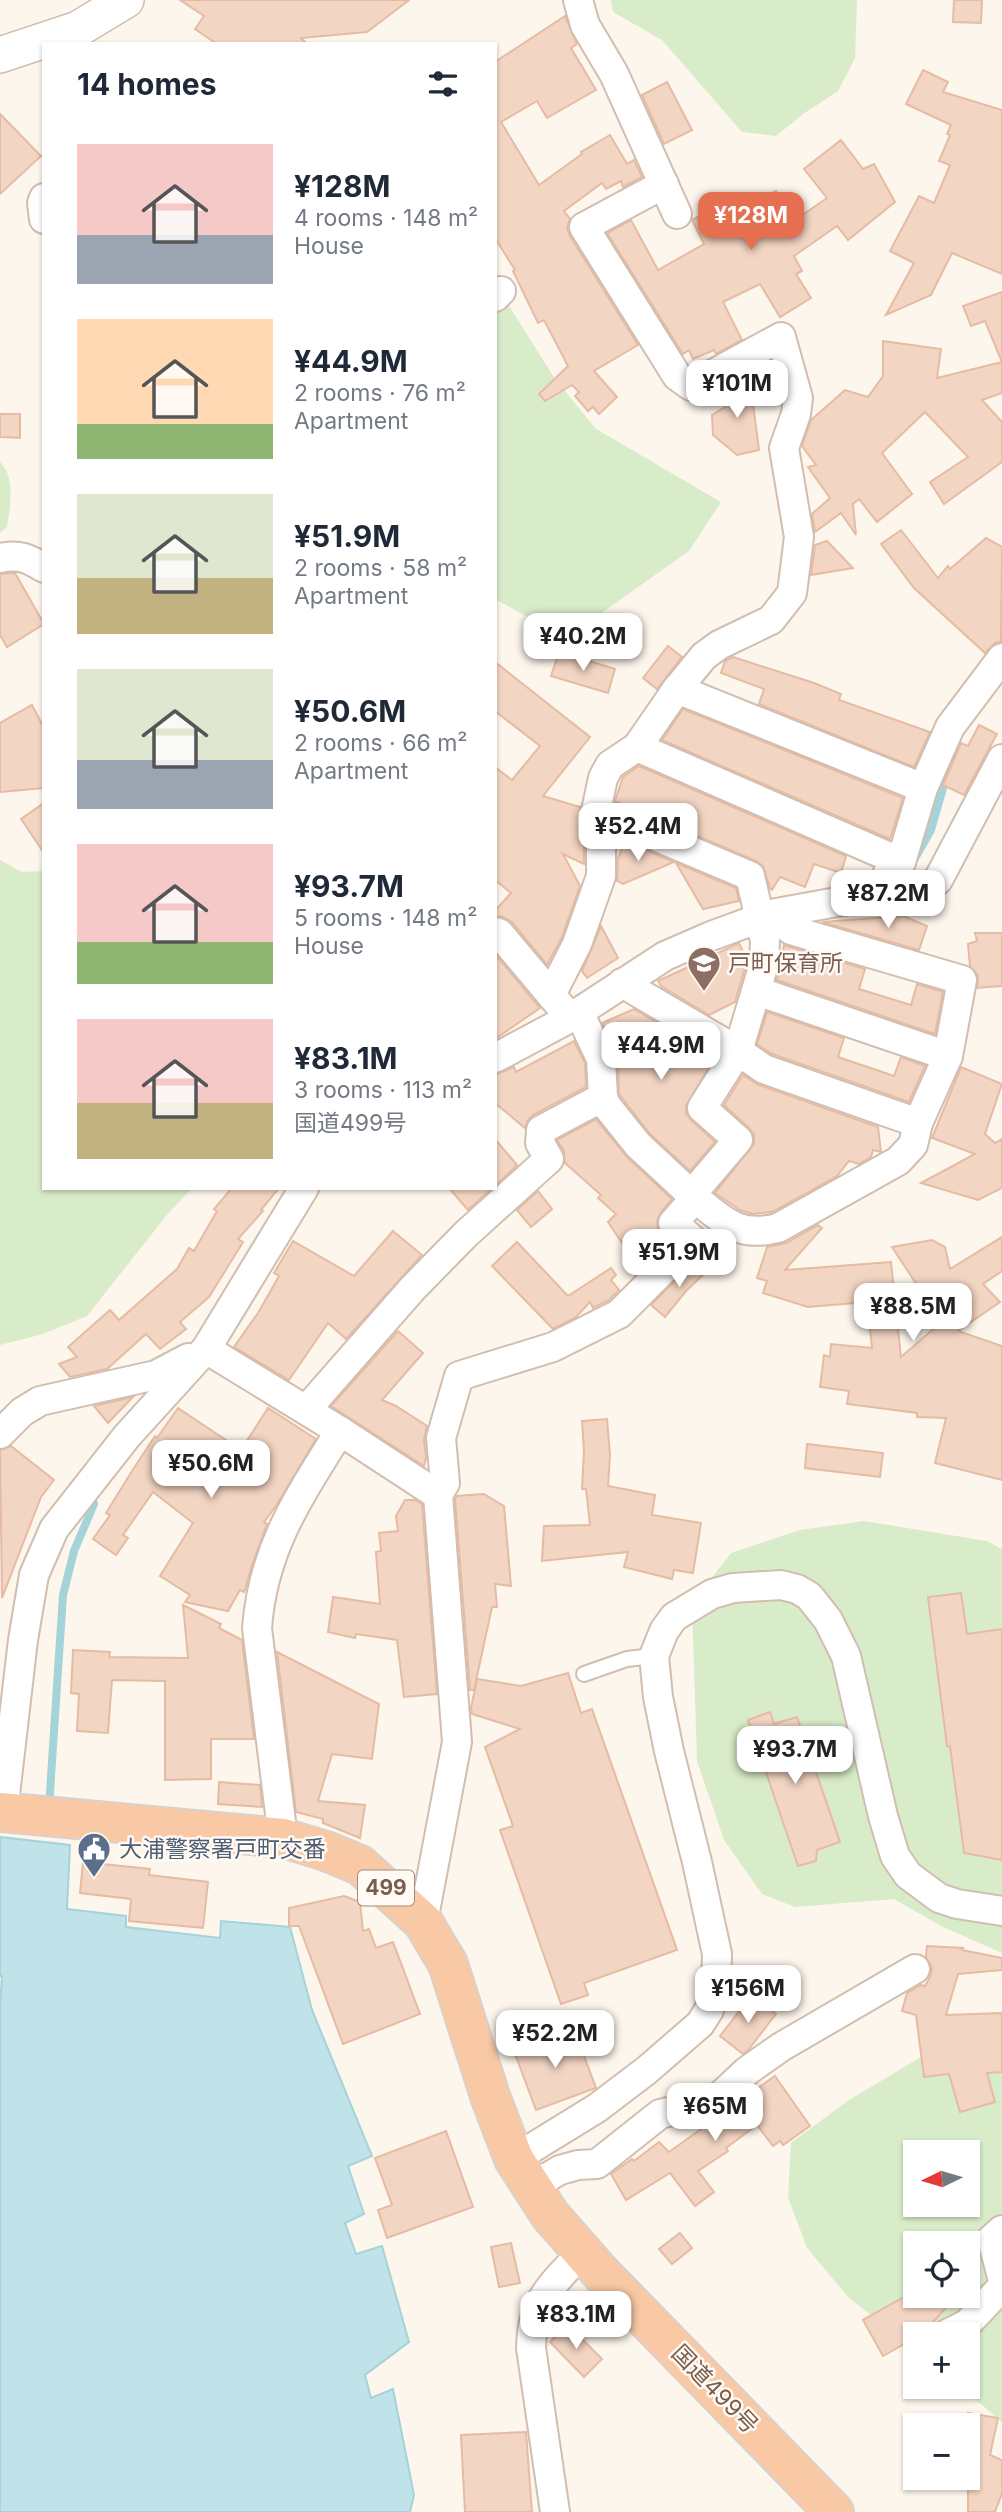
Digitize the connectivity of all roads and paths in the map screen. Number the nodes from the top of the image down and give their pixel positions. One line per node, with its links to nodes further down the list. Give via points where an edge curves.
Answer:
1 (127, 0): 3 (street)
2 (578, 0): 6 (street, via 585,25 614,74)
3 (59, 41)
4 (42, 45): 5 (street)
5 (0, 55)
6 (664, 184): 7 (street); 11 (street, via 584,228 677,376 691,386 781,337 797,398 783,447 799,537 792,593 771,620 704,656)
7 (677, 214)
8 (0, 558): 9 (street, via 27,557)
9 (42, 567)
10 (1002, 658): 14 (street, via 950,727)
11 (677, 689): 12 (street); 14 (street)
12 (637, 747): 15 (street, via 610,765); 16 (street)
13 (1002, 760): 17 (street, via 938,880 926,887)
14 (923, 788): 16 (street)
15 (596, 811): 18 (street, via 750,876); 22 (street, via 601,876 577,944)
16 (901, 862): 17 (street)
17 (861, 898): 18 (street)
18 (765, 916): 20 (street, via 665,956); 21 (street, via 764,964); 25 (street, via 791,930 962,980)
19 (497, 932): 22 (street)
20 (622, 983): 23 (street); 24 (street)
21 (757, 991): 24 (street); 25 (street)
22 (551, 995): 23 (street)
23 (575, 1015): 26 (street); 27 (street, via 601,1059)
24 (738, 1051): 28 (street, via 764,1069); 30 (street, via 702,1108 738,1140)
25 (948, 1055): 28 (street)
26 (497, 1057)
27 (603, 1097): 30 (street, via 618,1123); 32 (street, via 541,1130 540,1143 550,1159 412,1288)
28 (918, 1123): 30 (street, via 913,1145 898,1161 778,1228 732,1227)
29 (303, 1190): 31 (street)
30 (693, 1197): 35 (street, via 673,1223 693,1240 619,1314 553,1348 458,1376 441,1438 445,1483)
31 (206, 1349): 32 (street); 34 (street, via 156,1375 40,1401); 38 (street, via 127,1436 54,1529 34,1575)
32 (306, 1410): 33 (street)
33 (340, 1431): 35 (street); 39 (street, via 301,1492 272,1551 260,1596 257,1628)
34 (0, 1434)
35 (438, 1495): 41 (street, via 457,1742)
36 (654, 1656): 37 (lane, via 627,1659); 40 (street, via 674,1617 712,1594 781,1585 809,1597 828,1620 846,1656 895,1856 908,1875 939,1898); 43 (street, via 669,1751 716,1954 716,1987 701,2024)
37 (584, 1674)
38 (1, 1812): 39 (highway, 国道499号 / 499)
39 (284, 1838): 41 (highway, 国道499号 / 499, via 360,1865)
40 (1002, 1911)
41 (423, 1923): 43 (highway, 国道499号 / 499, via 448,1964 491,2096)
42 (915, 1969): 43 (street, via 781,2047 716,2100 660,2114 597,2164)
43 (522, 2173): 45 (highway, 国道499号 / 499)
44 (1002, 2230): 46 (street, via 992,2239)
45 (582, 2252): 49 (street, via 542,2297 532,2324 531,2348); 50 (highway, 国道499号 / 499)
46 (1002, 2277)
47 (1002, 2287): 48 (street)
48 (969, 2322)
49 (555, 2512)
50 (834, 2512)

